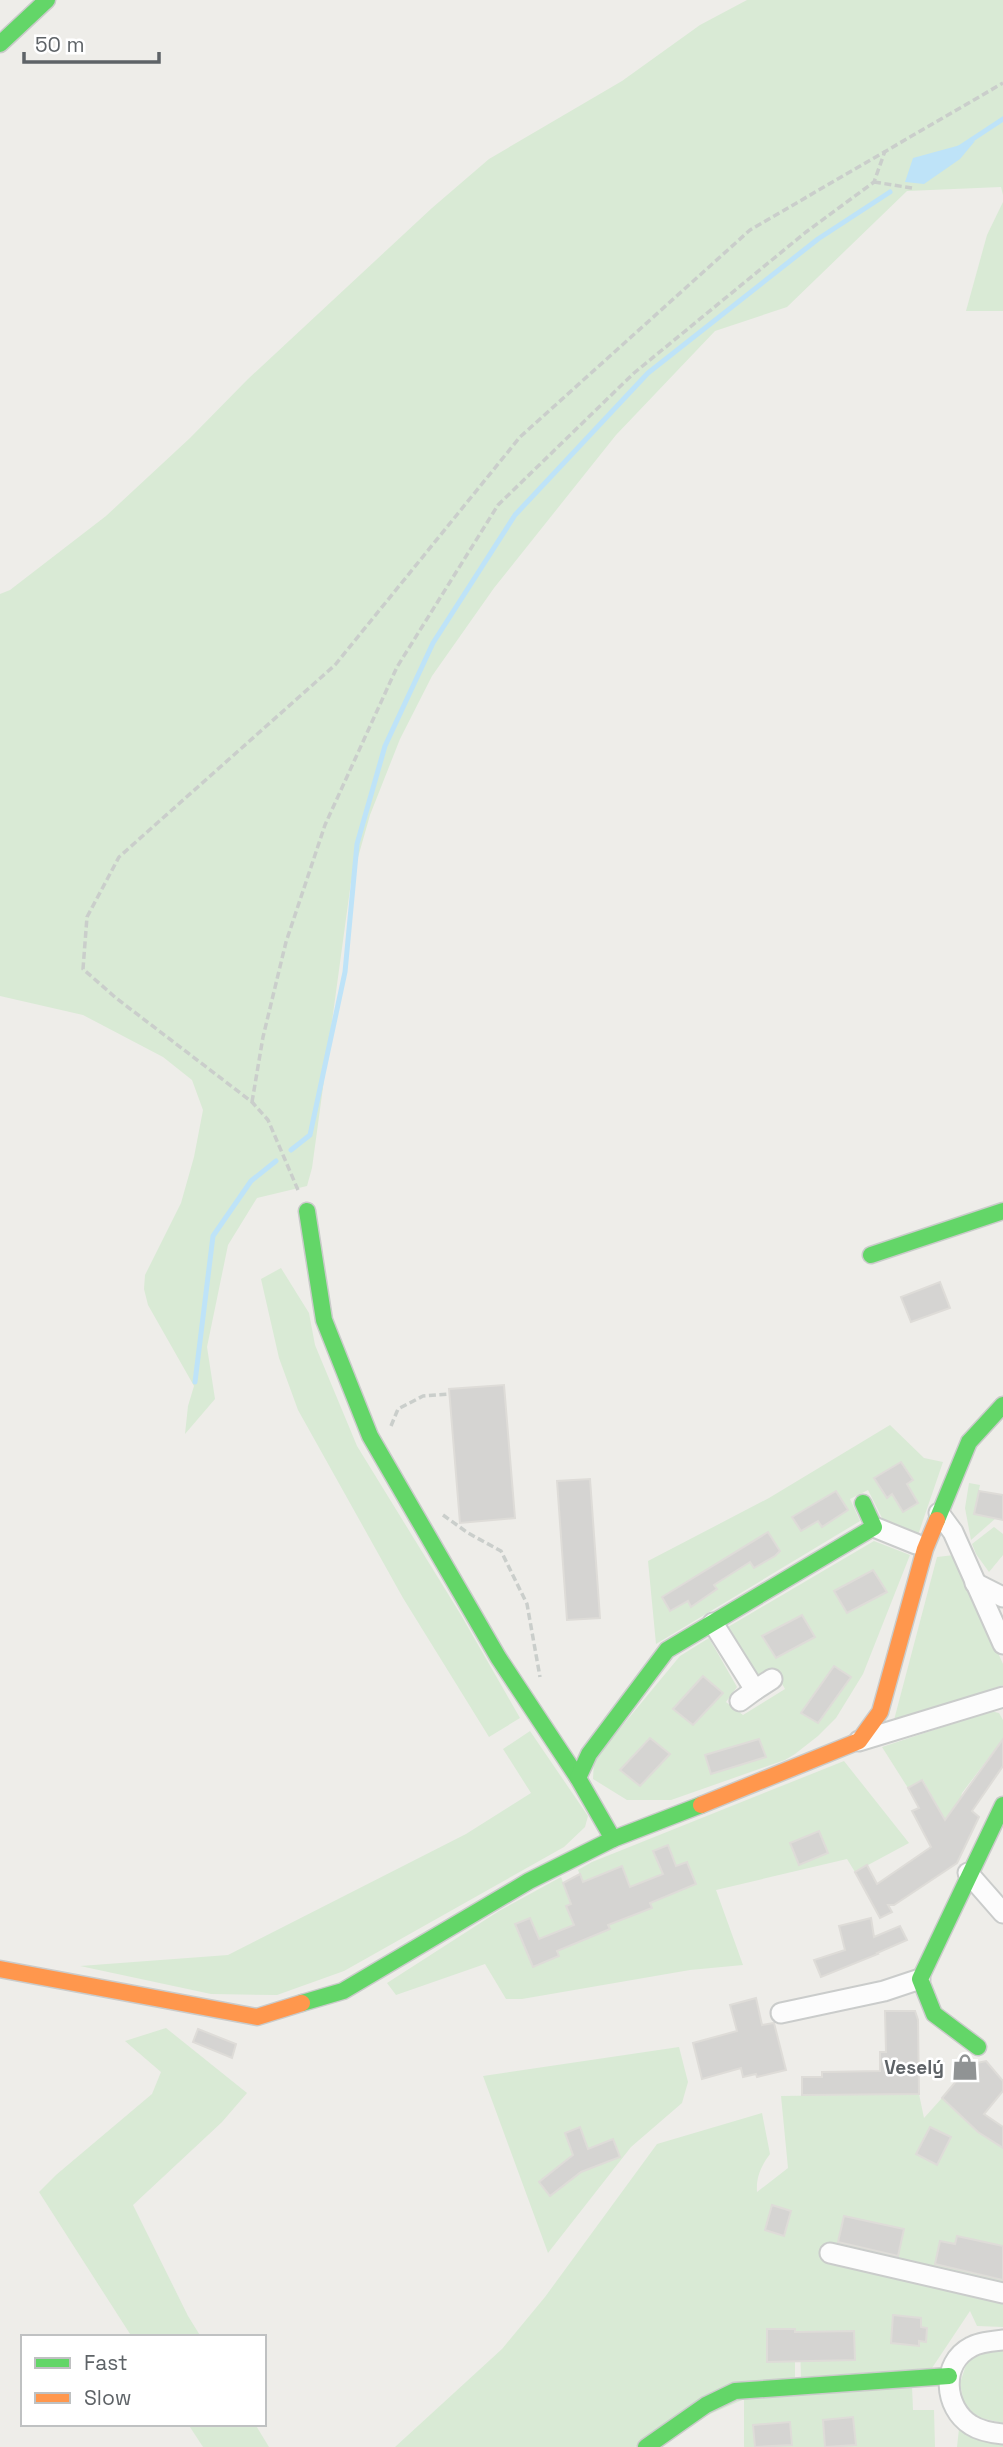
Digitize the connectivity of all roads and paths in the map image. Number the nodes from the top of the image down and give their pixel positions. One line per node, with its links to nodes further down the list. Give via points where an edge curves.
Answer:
1 (47, 0): 2 (street)
2 (0, 44)
3 (1003, 83): 4 (path)
4 (885, 151): 5 (path); 7 (path, via 750,230 520,437 335,665 119,857 87,917 83,969)
5 (874, 182): 6 (path); 7 (path, via 634,373 498,505 397,667 325,825 286,942)
6 (912, 188)
7 (252, 1102): 9 (path, via 268,1120)
8 (1003, 1211): 10 (street)
9 (307, 1212): 27 (street, via 324,1320 370,1436 498,1657)
10 (871, 1255)
11 (449, 1394): 13 (path, via 423,1396 398,1409)
12 (1003, 1405): 16 (street, via 969,1442)
13 (388, 1435)
14 (863, 1503): 17 (street)
15 (434, 1509): 24 (path, via 502,1551 527,1604)
16 (939, 1513): 19 (street, via 953,1532); 26 (street, via 880,1712)
17 (874, 1527): 18 (street); 21 (street)
18 (916, 1544)
19 (975, 1583): 20 (street); 22 (street)
20 (1003, 1597)
21 (713, 1623): 23 (street, via 748,1696); 27 (street, via 667,1650 589,1754)
22 (1003, 1644)
23 (772, 1679)
24 (541, 1682)
25 (1003, 1697): 26 (street)
26 (859, 1741): 29 (street)
27 (578, 1778): 29 (street)
28 (1003, 1805): 30 (street)
29 (613, 1839): 32 (street, via 529,1881 343,1992 257,2017)
30 (968, 1873): 31 (street); 33 (street)
31 (1003, 1913)
32 (0, 1969)
33 (920, 1979): 34 (street); 35 (street, via 934,2014)
34 (782, 2014)
35 (978, 2047)
36 (830, 2253): 37 (street)
37 (1003, 2293)
38 (1003, 2340): 39 (street, via 971,2347)
39 (948, 2376): 40 (street, via 957,2412 972,2425); 41 (street, via 734,2391)
40 (1003, 2434)
41 (646, 2447)

